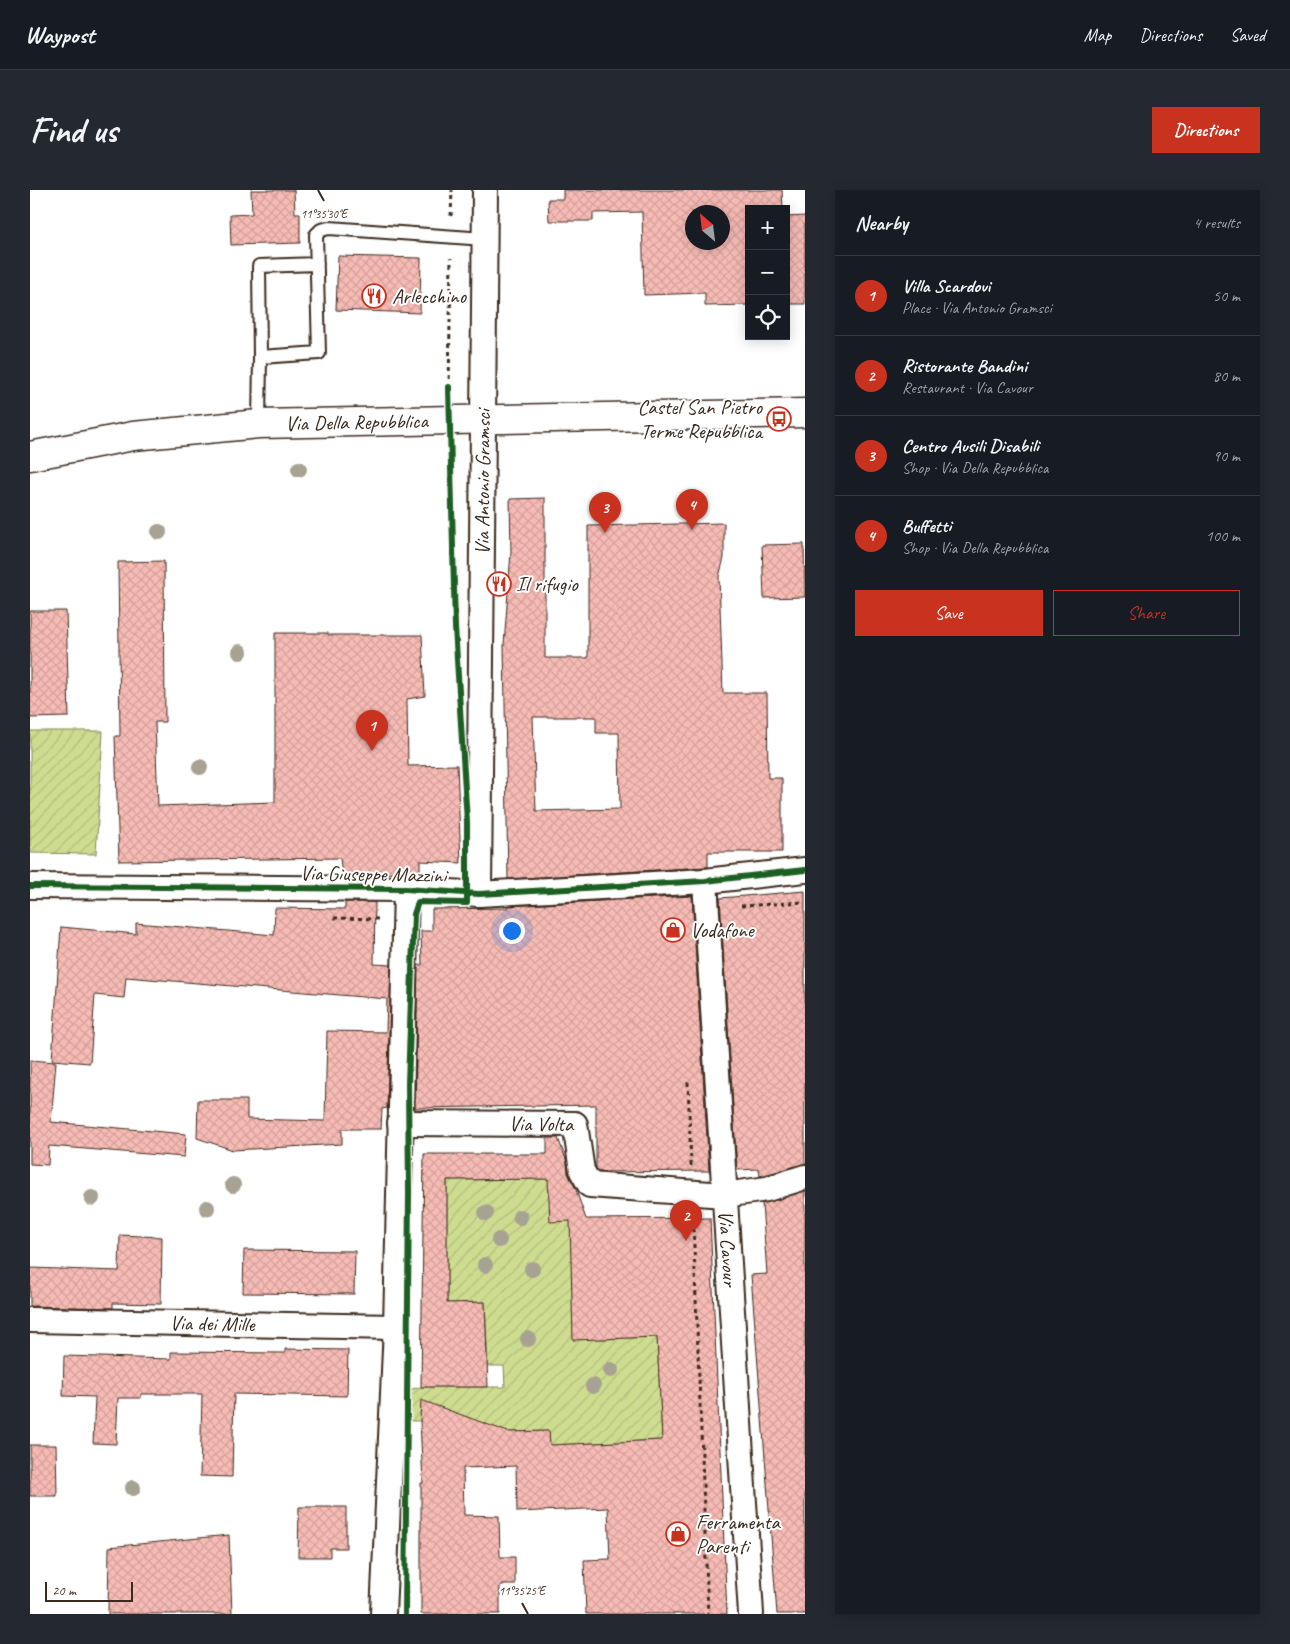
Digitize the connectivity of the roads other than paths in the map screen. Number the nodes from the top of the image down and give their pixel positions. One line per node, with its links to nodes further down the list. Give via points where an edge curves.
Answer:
1 (485, 190): 2 (street, Via Antonio Gramsci)
2 (485, 239): 3 (lane, via 329,228 316,235); 6 (street, Via Antonio Gramsci)
3 (317, 264): 4 (lane, via 319,353); 4 (lane, via 259,266)
4 (260, 357): 7 (lane)
5 (805, 413): 6 (main road, Via Della Repubblica)
6 (483, 419): 7 (main road, Via Della Repubblica); 13 (street, Via Antonio Gramsci)
7 (258, 424): 8 (main road, Via Della Repubblica, via 133,436)
8 (30, 456)
9 (805, 870): 10 (street, Via Giuseppe Mazzini)
10 (706, 881): 13 (street, Via Giuseppe Mazzini); 16 (street, Via Cavour)
11 (30, 886): 12 (street, Via Giuseppe Mazzini)
12 (406, 888): 13 (street, Via Giuseppe Mazzini); 14 (street)
13 (479, 894)
14 (400, 1123): 16 (street, Via Volta, via 575,1124 582,1171 590,1185); 18 (street)
15 (805, 1176): 16 (street, Via Volta, via 767,1189)
16 (724, 1195): 20 (street, Via Cavour)
17 (30, 1320): 18 (street, Via dei Mille)
18 (396, 1327): 19 (street)
19 (383, 1614)
20 (751, 1614)

